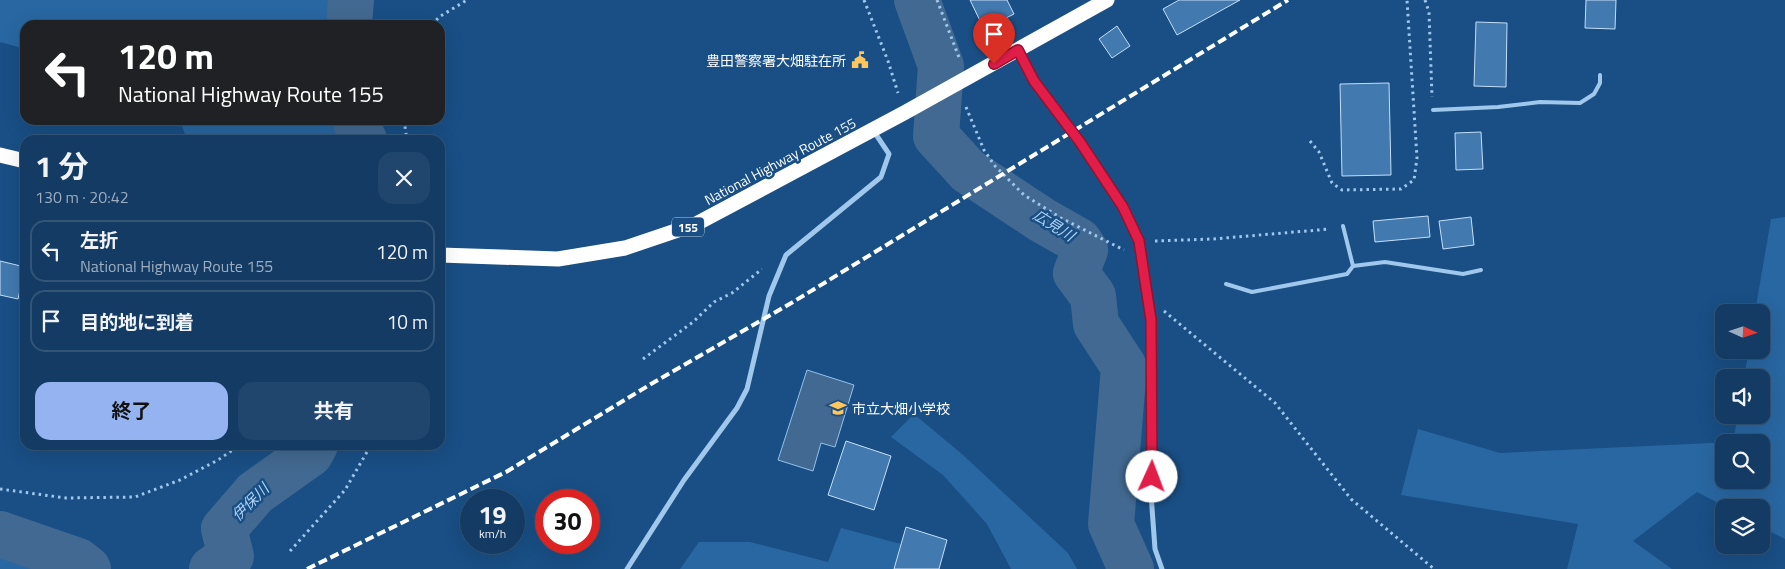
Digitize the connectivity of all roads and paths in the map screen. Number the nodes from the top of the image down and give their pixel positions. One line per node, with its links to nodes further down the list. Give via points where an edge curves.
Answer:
1 (467, 0): 7 (path)
2 (864, 0): 13 (path)
3 (937, 0): 10 (path)
4 (1107, 0): 8 (highway, National Highway Route 155 / 155)
5 (1407, 0): 15 (path, via 1417,158 1414,180 1401,189 1342,190 1332,183 1320,152)
6 (1425, 0): 12 (path, via 1429,12)
7 (436, 20)
8 (1018, 50): 10 (highway, National Highway Route 155 / 155); 19 (street, via 1034,81 1123,207)
9 (1600, 76): 12 (lane, via 1594,94 1580,103 1540,102)
10 (964, 80): 13 (highway, National Highway Route 155 / 155)
11 (966, 107): 20 (path, via 984,150 1024,195 1123,250)
12 (1432, 110)
13 (907, 111): 14 (highway, National Highway Route 155 / 155)
14 (873, 130): 21 (highway, National Highway Route 155 / 155, via 696,224 625,248 558,259); 22 (street, via 889,154 881,177)
15 (1310, 141)
16 (0, 155): 17 (highway)
17 (20, 160)
18 (1343, 226): 19 (path, via 1213,239); 23 (lane)
19 (1139, 241): 20 (street)
20 (1140, 248): 26 (street)
21 (445, 255)
22 (786, 255): 27 (path, via 776,256); 32 (street, via 769,296 747,389)
23 (1354, 266): 24 (lane, via 1385,262 1439,272 1463,274); 25 (lane, via 1347,274 1252,292)
24 (1481, 270)
25 (1226, 284)
26 (1148, 302): 33 (street, via 1153,397 1151,494 1155,549); 34 (path, via 1171,315 1275,403 1351,499)
27 (644, 359)
28 (233, 450): 30 (path, via 180,480 135,497 66,498)
29 (368, 450): 31 (path, via 345,490)
30 (0, 489)
31 (290, 551)
32 (628, 569)
33 (1162, 569)
34 (1434, 569)

